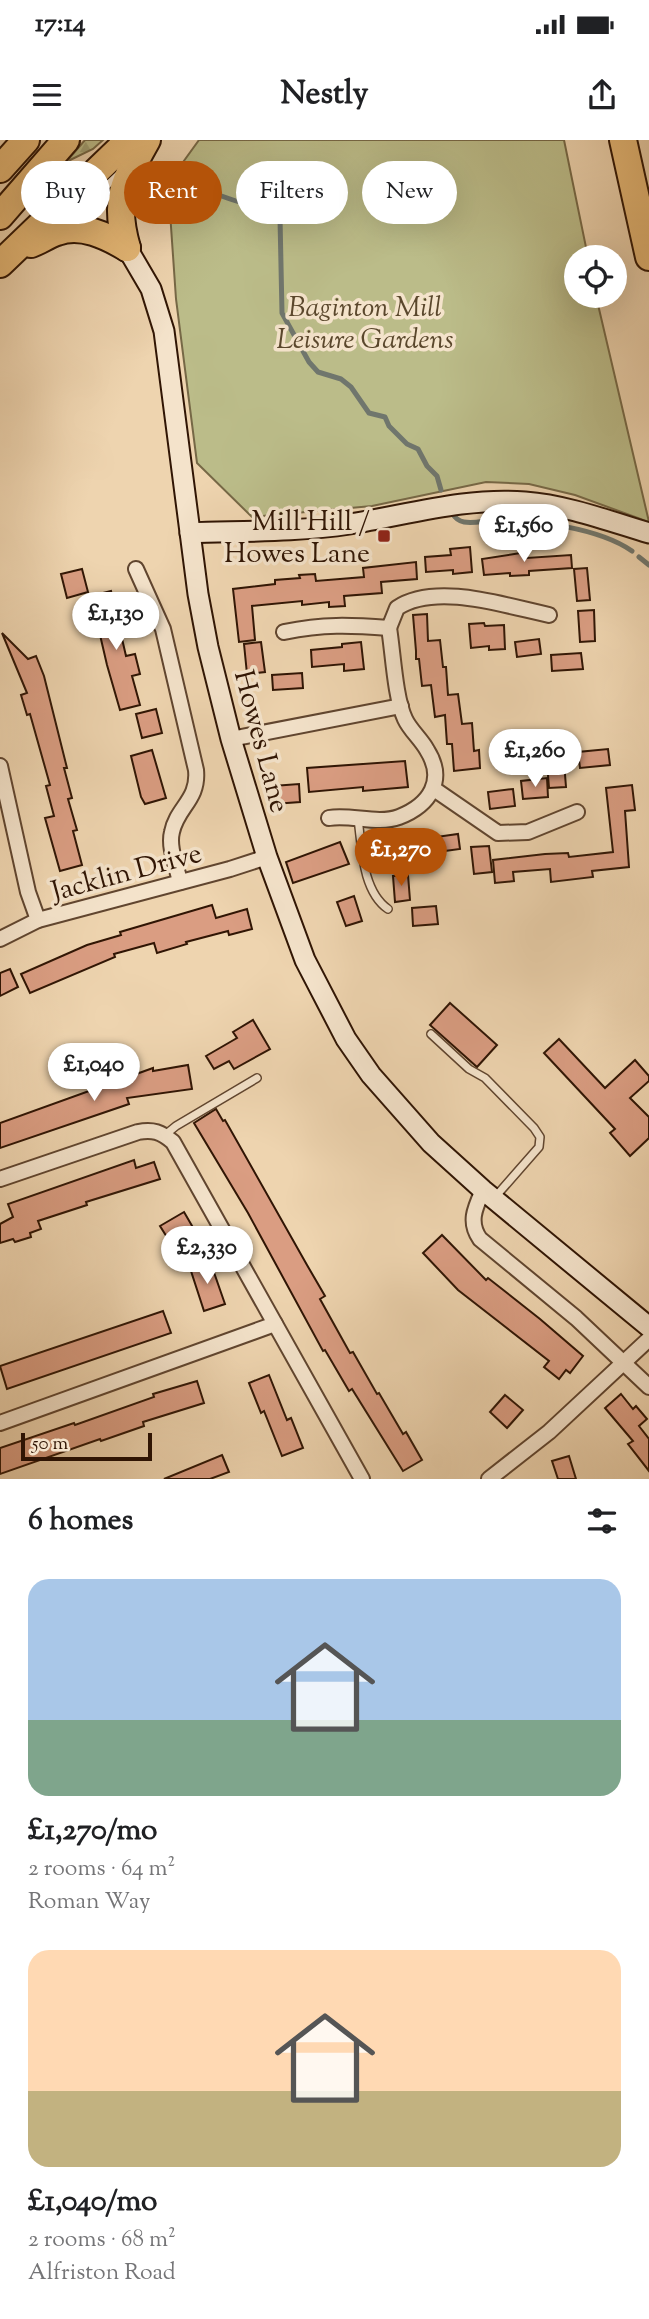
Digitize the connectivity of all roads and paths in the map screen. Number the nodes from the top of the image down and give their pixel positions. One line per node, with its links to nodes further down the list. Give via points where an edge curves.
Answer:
1 (26, 140): 5 (highway)
2 (66, 140): 6 (highway)
3 (622, 140): 9 (highway)
4 (137, 146): 7 (lane); 8 (highway, via 120,211); 10 (highway)
5 (0, 169)
6 (0, 216)
7 (57, 232): 8 (highway, via 89,230); 10 (highway)
8 (127, 248): 11 (main road, Howes Lane, via 151,289 164,331)
9 (649, 257)
10 (7, 258)
11 (190, 533): 12 (main road, via 296,529 477,503 525,502); 18 (main road, Howes Lane, via 208,647)
12 (649, 533)
13 (136, 569): 25 (street, via 163,629 196,770 196,789 172,831)
14 (549, 615): 15 (street, via 479,600 421,597 397,608)
15 (389, 628): 16 (street, via 317,625); 17 (street)
16 (284, 632)
17 (401, 706): 18 (street); 20 (street, via 432,758)
18 (231, 739): 24 (main road, Howes Lane)
19 (0, 766): 27 (street)
20 (434, 789): 21 (street, via 498,833 528,832); 23 (street, via 423,802 398,817)
21 (577, 811)
22 (329, 818): 23 (street)
23 (358, 818): 26 (lane, via 370,881)
24 (267, 857): 25 (street, Jacklin Drive); 33 (main road, Howes Lane, via 305,960 346,1039 399,1109)
25 (180, 882): 27 (street, Jacklin Drive)
26 (388, 909)
27 (38, 920): 28 (street, Jacklin Drive)
28 (0, 939)
29 (431, 1034): 33 (lane, via 485,1078 540,1137 539,1147)
30 (257, 1078): 31 (lane)
31 (165, 1135): 32 (street, via 138,1132); 34 (street)
32 (0, 1180)
33 (488, 1194): 35 (main road, Howes Lane); 37 (street, via 474,1209 474,1231 480,1239)
34 (275, 1324): 39 (street); 41 (street)
35 (649, 1327)
36 (649, 1339): 37 (street)
37 (626, 1363): 38 (street); 40 (street)
38 (649, 1387)
39 (0, 1423)
40 (506, 1475): 42 (street)
41 (362, 1479)
42 (489, 1479)

